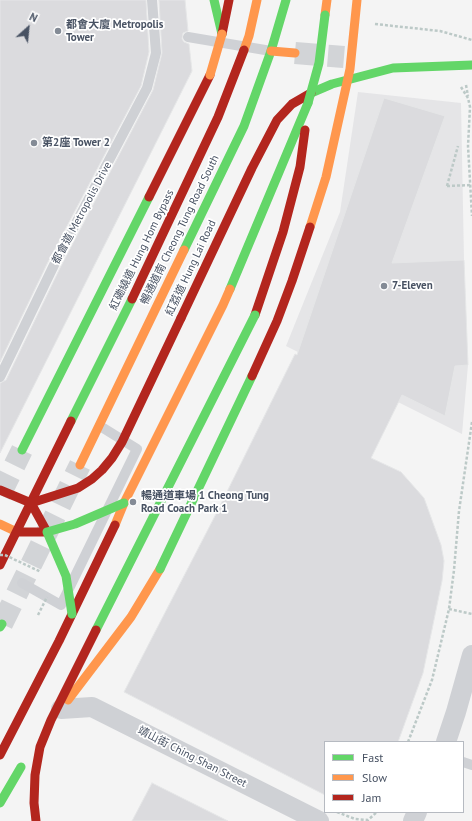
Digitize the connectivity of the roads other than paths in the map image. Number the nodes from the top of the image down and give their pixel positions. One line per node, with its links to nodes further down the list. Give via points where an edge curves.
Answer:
1 (152, 0): 18 (lane, 都會道 Metropolis Drive, via 156,53 147,88 54,264)
2 (214, 0): 8 (main road, 紅磡繞道 Hung Hom Bypass)
3 (229, 0): 8 (main road)
4 (257, 0): 23 (main road, 紅磡繞道 Hung Hom Bypass, bridge, via 249,36 218,116 132,299)
5 (286, 0): 10 (main road, 暢通道南 Cheong Tung Road South)
6 (327, 0): 17 (main road, bridge, via 319,63)
7 (357, 0): 33 (main road, bridge, via 350,69 326,177 277,321 160,569 131,617)
8 (222, 34): 20 (main road, 紅磡繞道 Hung Hom Bypass, bridge, via 210,75)
9 (188, 37): 10 (lane)
10 (271, 51): 11 (main road); 19 (main road, 暢通道南 Cheong Tung Road South, via 244,126)
11 (295, 53)
12 (344, 57): 13 (main road)
13 (358, 60)
14 (372, 63): 16 (main road, 紅荔道 Hung Lai Road)
15 (472, 65): 16 (main road, 紅荔道 Hung Lai Road)
16 (393, 68): 23 (main road, 紅荔道 Hung Lai Road, bridge, via 332,84 306,95 292,104 277,120 112,458 92,479 78,488)
17 (308, 103): 24 (main road, via 224,305); 38 (main road, bridge, via 298,174 281,238 255,315 51,720 40,747 35,775)
18 (0, 377)
19 (100, 426): 21 (main road, 暢通道南 Cheong Tung Road South); 30 (lane, via 137,449 65,598 61,604)
20 (22, 450)
21 (80, 465)
22 (0, 490): 23 (main road, bridge)
23 (31, 502): 26 (main road, 紅磡繞道 Hung Hom Bypass); 27 (main road)
24 (124, 503): 27 (main road, bridge, via 75,524); 31 (main road)
25 (0, 524): 26 (main road)
26 (17, 532): 27 (main road); 28 (main road, 紅磡繞道 Hung Hom Bypass)
27 (47, 532): 31 (main road, bridge, via 66,576)
28 (2, 555): 29 (main road, 紅磡繞道 Hung Hom Bypass)
29 (0, 565)
30 (22, 583)
31 (72, 614): 35 (main road)
32 (472, 654): 34 (street)
33 (64, 705): 39 (street, 靖山街 Ching Shan Street, via 92,707)
34 (446, 741)
35 (0, 755)
36 (21, 767): 37 (main road)
37 (0, 803)
38 (36, 821)
39 (319, 821)

